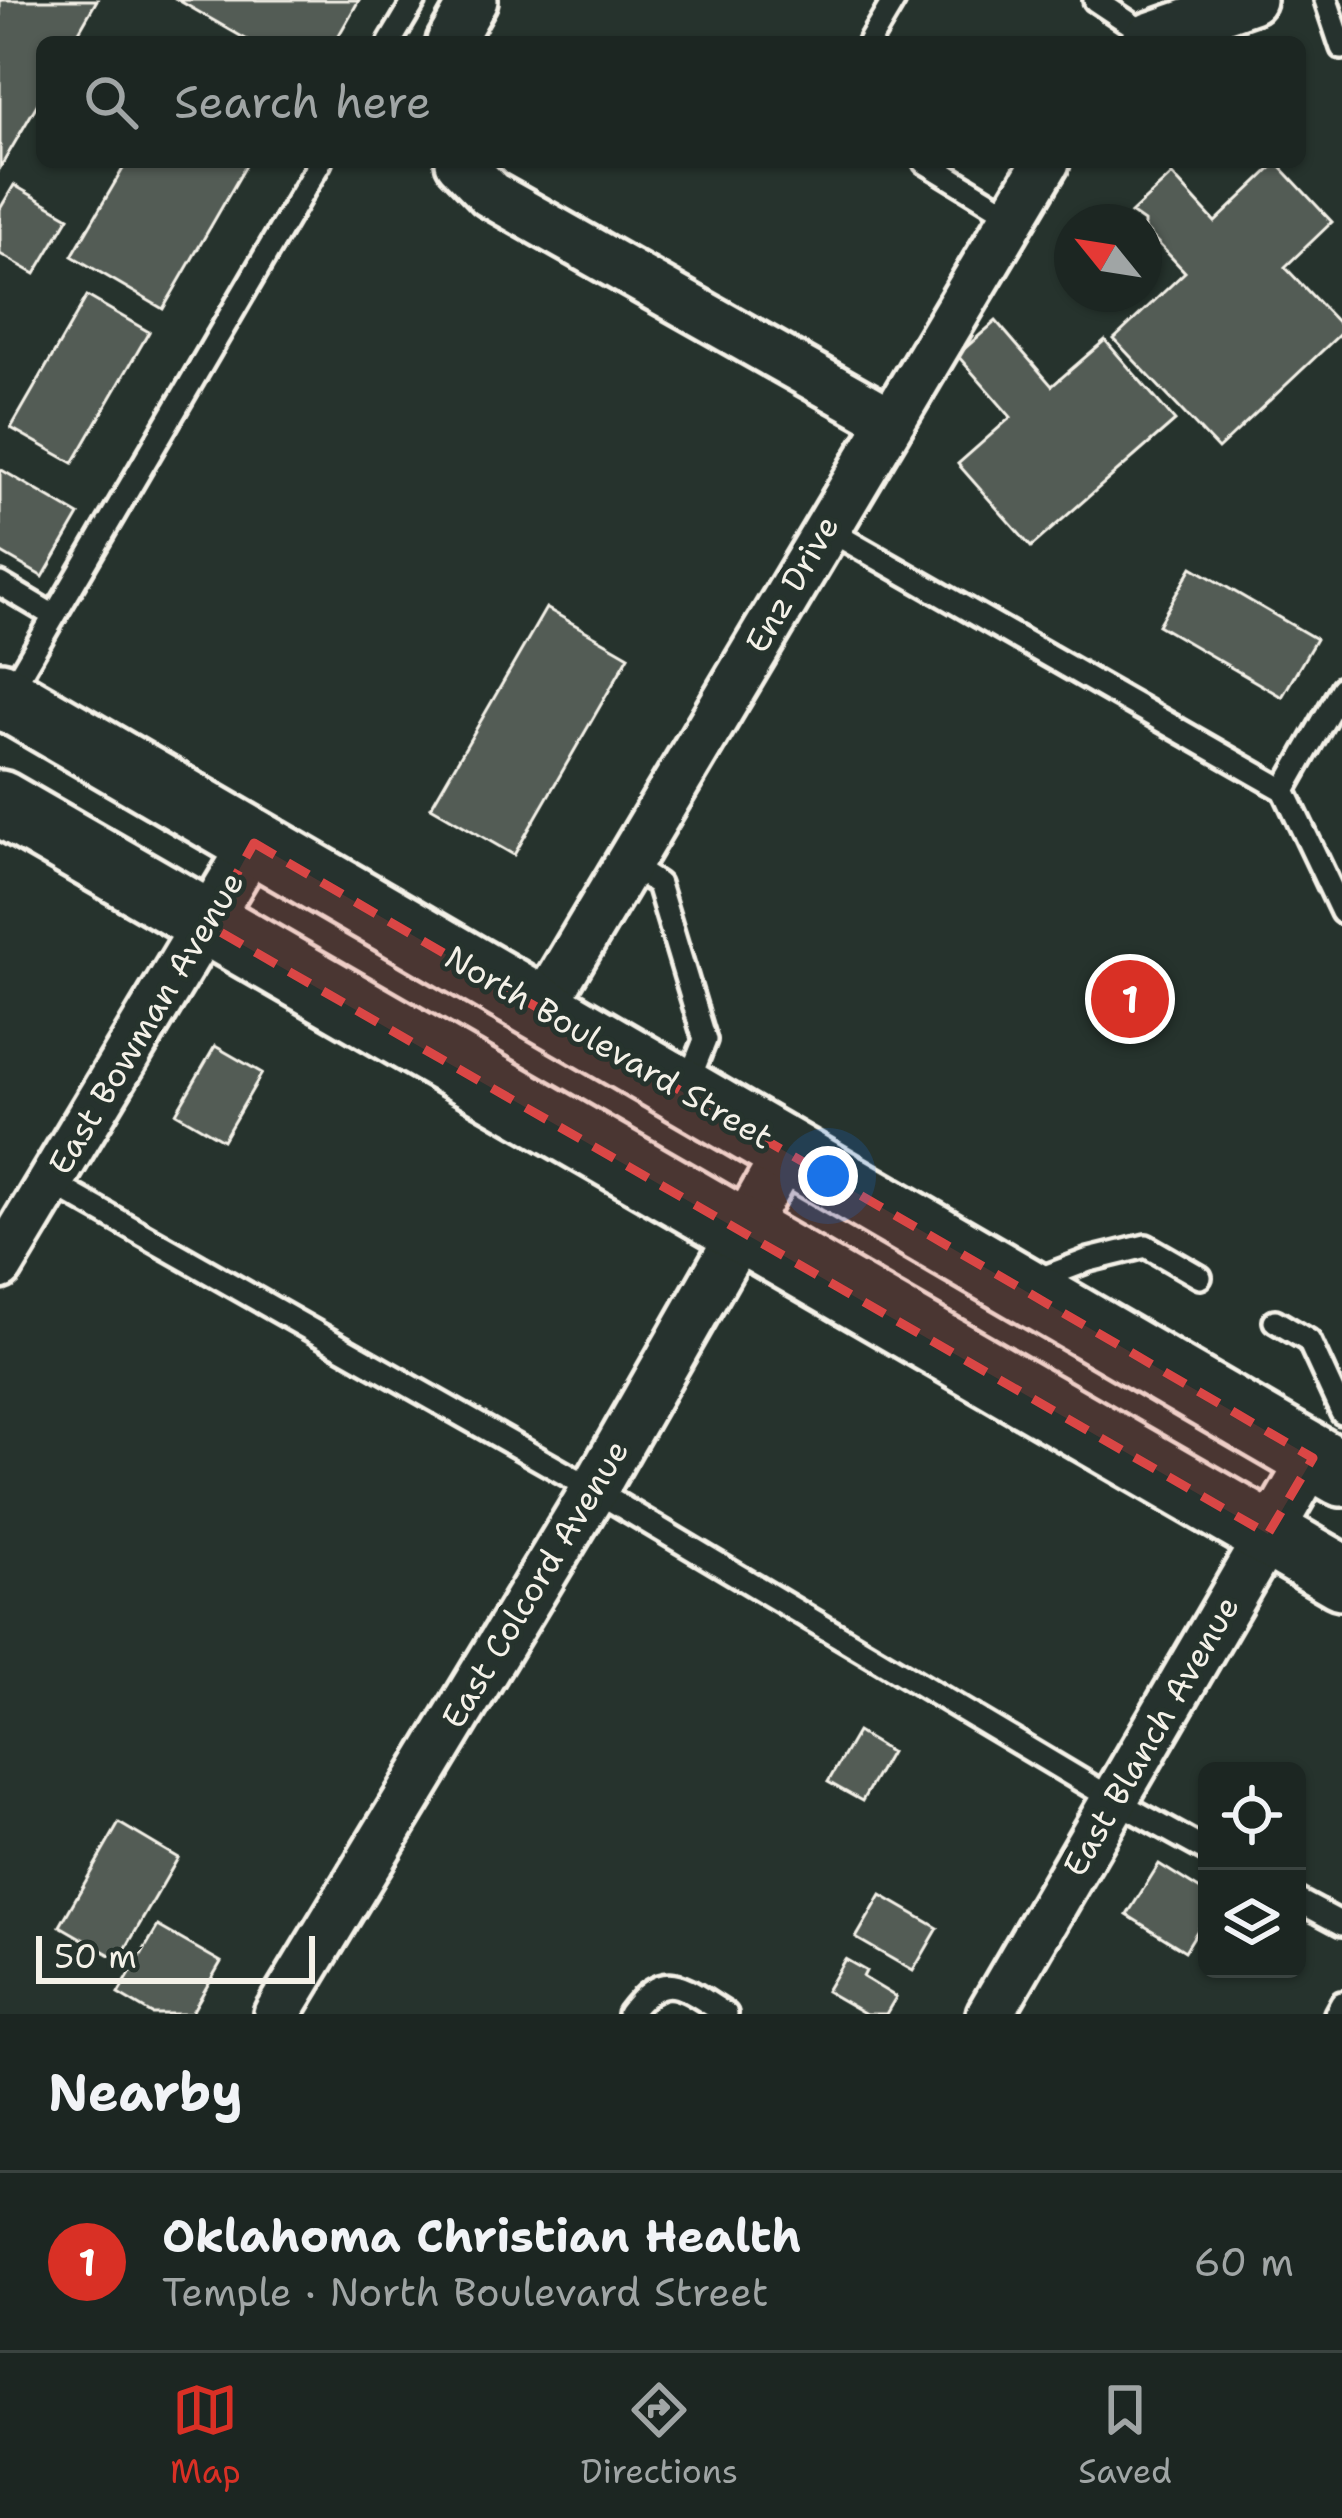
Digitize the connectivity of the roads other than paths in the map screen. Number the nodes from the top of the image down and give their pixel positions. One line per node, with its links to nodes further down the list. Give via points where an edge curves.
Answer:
1 (415, 0): 7 (lane)
2 (474, 0): 8 (street)
3 (894, 0): 9 (lane)
4 (1095, 0): 10 (lane)
5 (1252, 0): 11 (street)
6 (1327, 0): 12 (lane)
7 (394, 36)
8 (453, 36)
9 (873, 36)
10 (1142, 36)
11 (1154, 36)
12 (1342, 48)
13 (316, 168): 21 (lane)
14 (465, 168): 18 (street, via 490,194)
15 (935, 168): 17 (lane)
16 (1042, 168): 17 (street, Enz Drive)
17 (1013, 216): 18 (street, Enz Drive)
18 (890, 419): 19 (street, Enz Drive)
19 (825, 527): 24 (lane); 27 (street, Enz Drive)
20 (0, 584): 21 (lane)
21 (54, 616): 23 (lane)
22 (1342, 688): 24 (lane)
23 (3, 696): 26 (main road, North Boulevard Street)
24 (1284, 790): 28 (lane)
25 (0, 803): 29 (main road)
26 (254, 843): 29 (street, East Bowman Avenue); 30 (main road, North Boulevard Street)
27 (628, 864): 30 (street, Enz Drive); 31 (lane, via 658,884 705,1040)
28 (1342, 912)
29 (208, 925): 32 (main road); 34 (street, East Bowman Avenue)
30 (542, 1008): 31 (main road, North Boulevard Street); 32 (main road)
31 (685, 1091): 33 (main road, North Boulevard Street)
32 (551, 1123): 35 (main road)
33 (788, 1150): 35 (street, East Colcord Avenue); 38 (main road, North Boulevard Street)
34 (50, 1182): 36 (street, East Bowman Avenue); 41 (lane)
35 (742, 1229): 41 (street, East Colcord Avenue); 42 (main road)
36 (0, 1266)
37 (1200, 1277): 38 (lane, via 1146,1246)
38 (1021, 1287): 40 (main road, North Boulevard Street)
39 (1275, 1321): 40 (lane, via 1309,1341)
40 (1332, 1448): 42 (street, East Blanch Avenue)
41 (594, 1490): 44 (lane); 49 (street, East Colcord Avenue)
42 (1268, 1534): 43 (main road); 44 (street, East Blanch Avenue)
43 (1342, 1577)
44 (1114, 1800): 45 (lane); 52 (street, East Blanch Avenue)
45 (1198, 1846)
46 (1306, 1905): 47 (lane)
47 (1342, 1924)
48 (1342, 2003): 53 (lane)
49 (277, 2014)
50 (629, 2014): 51 (lane, via 645,1992 666,1985)
51 (726, 2014)
52 (990, 2014)
53 (1336, 2014)

